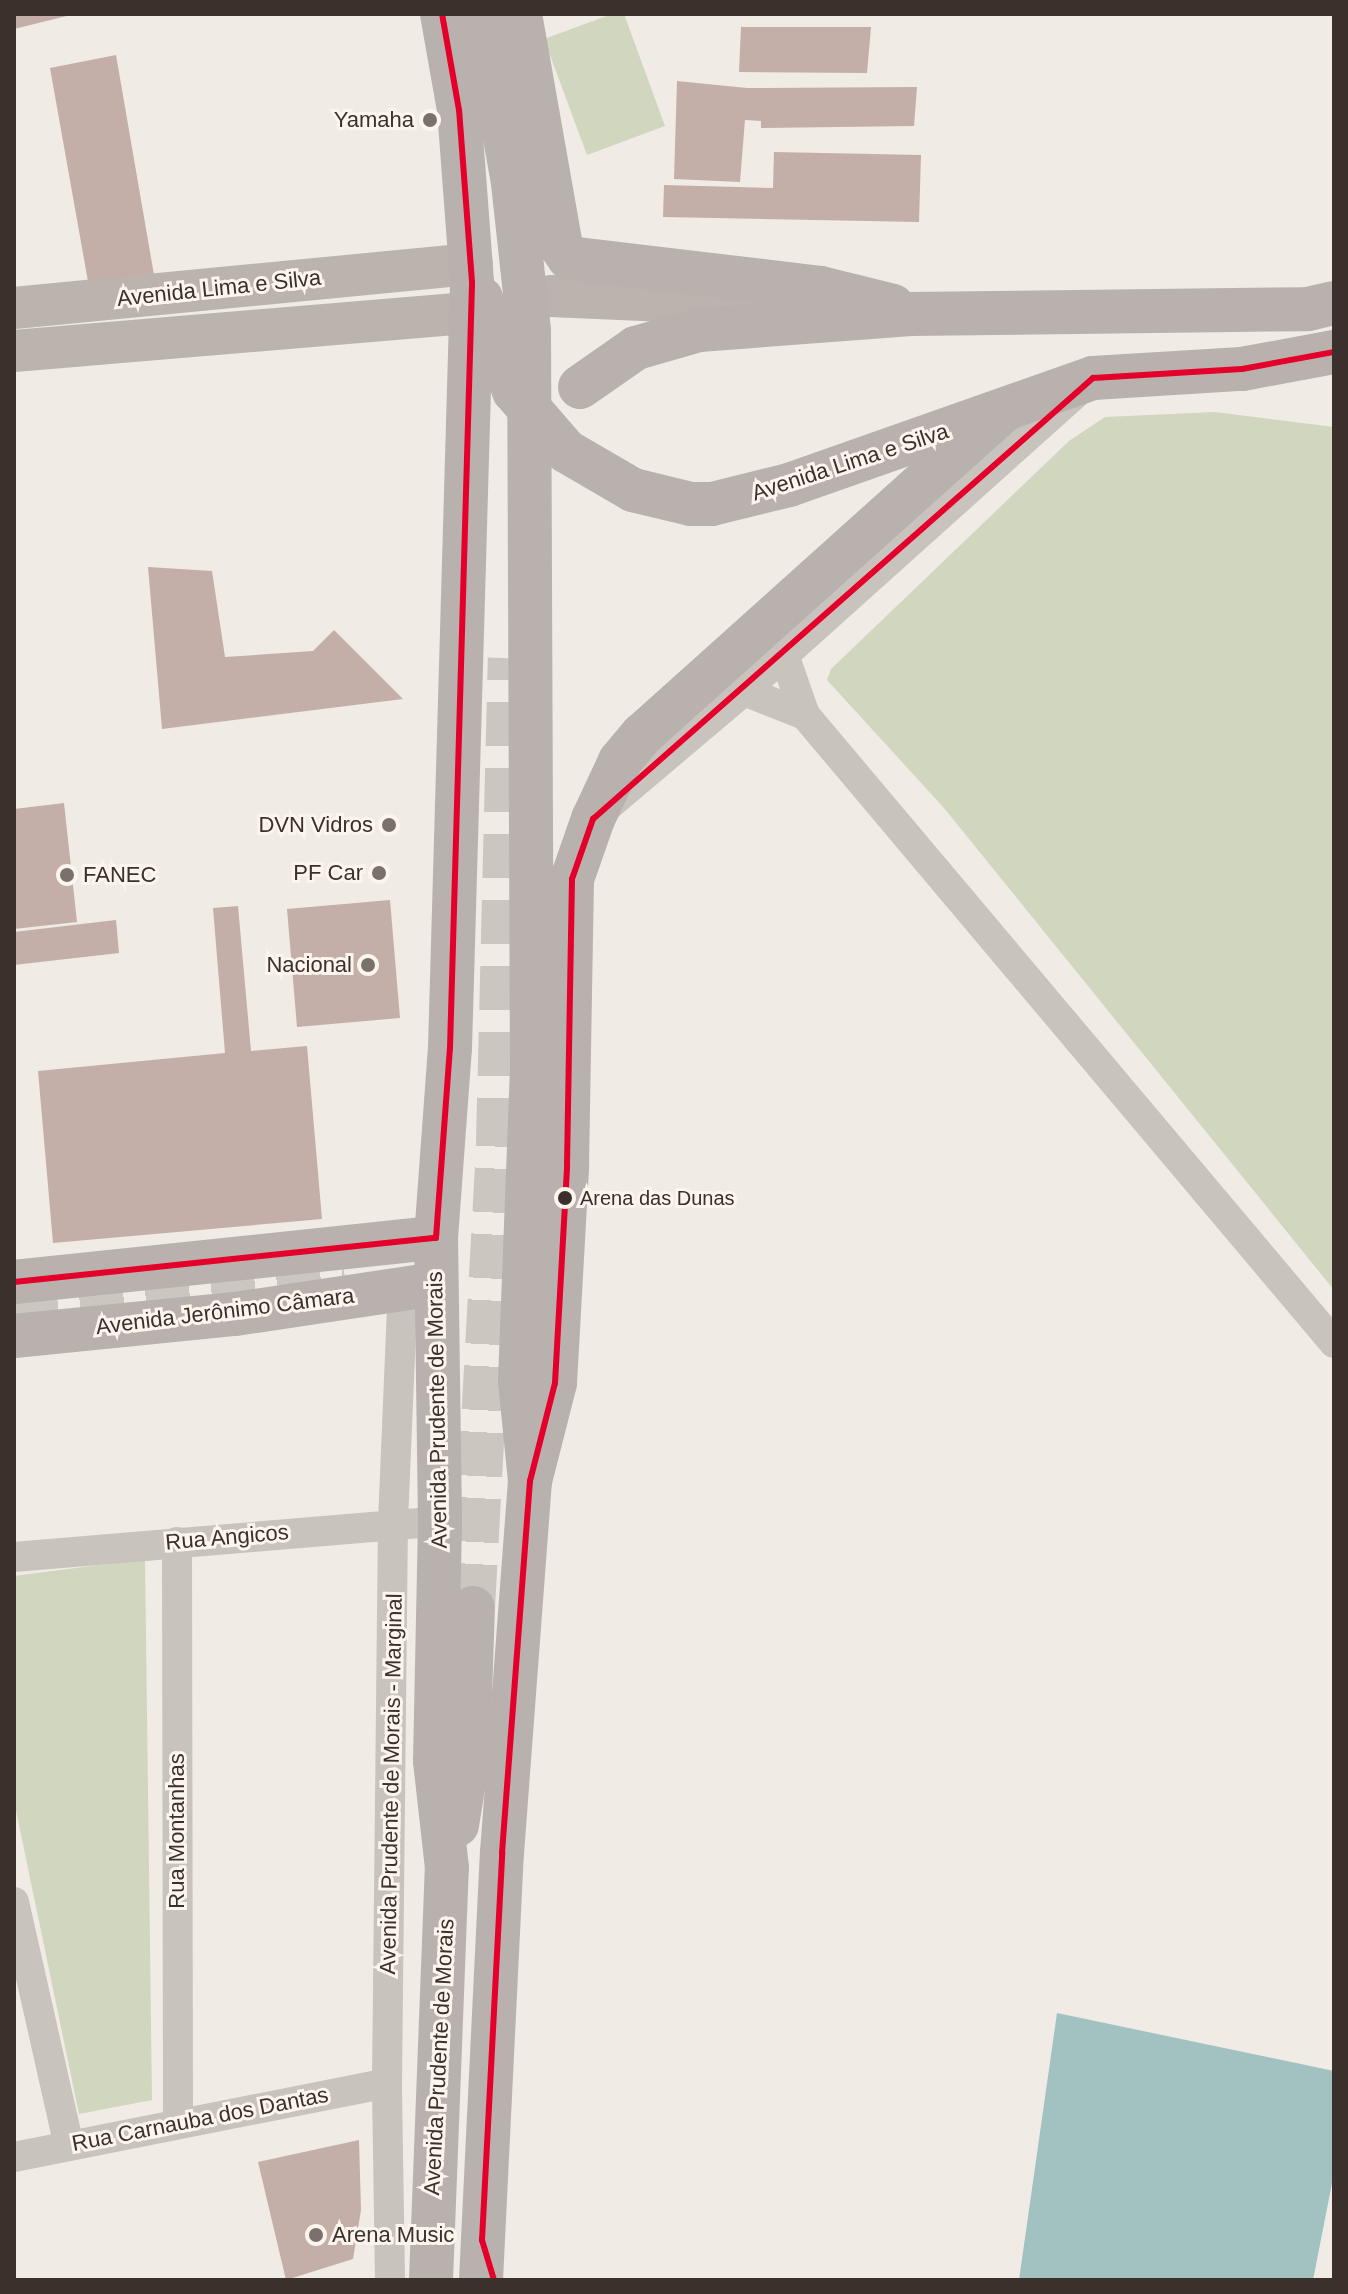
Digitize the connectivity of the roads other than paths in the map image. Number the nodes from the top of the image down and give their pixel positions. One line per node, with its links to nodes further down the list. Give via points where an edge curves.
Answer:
1 (442, 14): 4 (main road, Avenida Prudente de Morais, via 459,110)
2 (483, 14): 25 (main road, bridge, via 513,183 529,331 532,1063 520,1381)
3 (520, 14): 8 (main road, via 561,246 569,258 864,295)
4 (472, 286): 7 (main road, Avenida Lima e Silva); 11 (main road, Avenida Lima e Silva); 15 (main road, Avenida Lima e Silva, via 492,323 503,369 525,407 566,451 598,473 672,502 712,504 789,485); 20 (main road, Avenida Prudente de Morais, via 450,1048)
5 (551, 296): 8 (main road)
6 (1334, 303): 8 (main road, via 1233,311)
7 (14, 308)
8 (910, 314): 14 (main road, via 671,334 636,348)
9 (108, 323): 10 (main road)
10 (14, 331)
11 (14, 351)
12 (1334, 352): 13 (main road, Avenida Lima e Silva, via 1242,369)
13 (1093, 378): 15 (main road, Avenida Lima e Silva); 16 (street)
14 (580, 387)
15 (1002, 412): 19 (main road, via 643,734 620,761)
16 (784, 655): 17 (street); 18 (street)
17 (744, 691): 18 (street); 19 (street)
18 (805, 715): 24 (street)
19 (593, 819): 25 (main road, via 572,879 567,1165 555,1383)
20 (436, 1238): 21 (main road); 22 (main road, Avenida Prudente de Morais)
21 (14, 1282)
22 (419, 1286): 23 (main road, Avenida Jerônimo Câmara, via 235,1314); 26 (main road, Avenida Prudente de Morais); 27 (street, Avenida Prudente de Morais - Marginal)
23 (14, 1336)
24 (1334, 1343)
25 (530, 1481): 37 (main road, via 502,1853)
26 (440, 1521): 27 (street, Rua Angicos); 31 (main road, Avenida Prudente de Morais, via 435,1761)
27 (393, 1522): 28 (street, Rua Angicos); 33 (street, Avenida Prudente de Morais - Marginal)
28 (177, 1542): 29 (street, Rua Angicos); 34 (street, Rua Montanhas)
29 (14, 1557)
30 (473, 1608): 31 (main road, via 468,1756)
31 (447, 1868): 39 (main road, Avenida Prudente de Morais)
32 (14, 1902): 35 (street)
33 (387, 2083): 34 (street, Rua Carnauba dos Dantas); 38 (street, Avenida Prudente de Morais - Marginal)
34 (178, 2120): 35 (street, Rua Carnauba dos Dantas)
35 (69, 2146): 36 (street, Rua Carnauba dos Dantas)
36 (14, 2157)
37 (486, 2267)
38 (390, 2280)
39 (431, 2280)

